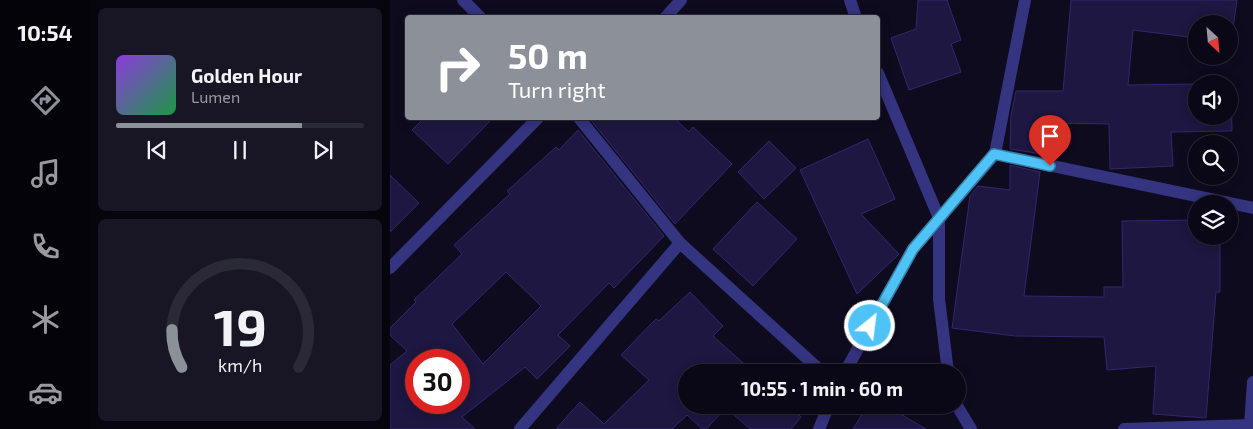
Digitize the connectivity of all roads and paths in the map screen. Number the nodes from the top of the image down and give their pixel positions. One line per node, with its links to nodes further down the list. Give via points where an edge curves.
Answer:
1 (463, 0): 5 (street)
2 (681, 0): 6 (street)
3 (850, 0): 7 (street)
4 (1025, 0): 11 (street)
5 (478, 15)
6 (668, 15)
7 (855, 15)
8 (880, 78): 13 (street)
9 (536, 120): 15 (street)
10 (581, 120): 14 (street)
11 (994, 154): 12 (street); 13 (street)
12 (1253, 208)
13 (939, 218): 17 (street, via 913,249); 18 (street, via 939,299)
14 (680, 243): 16 (street); 23 (street)
15 (390, 268)
16 (813, 364)
17 (849, 364)
18 (947, 364)
19 (1253, 382): 22 (street)
20 (825, 414): 24 (street)
21 (962, 414): 25 (street)
22 (1249, 427): 26 (street)
23 (520, 429)
24 (819, 429)
25 (970, 429)
26 (1124, 429)

